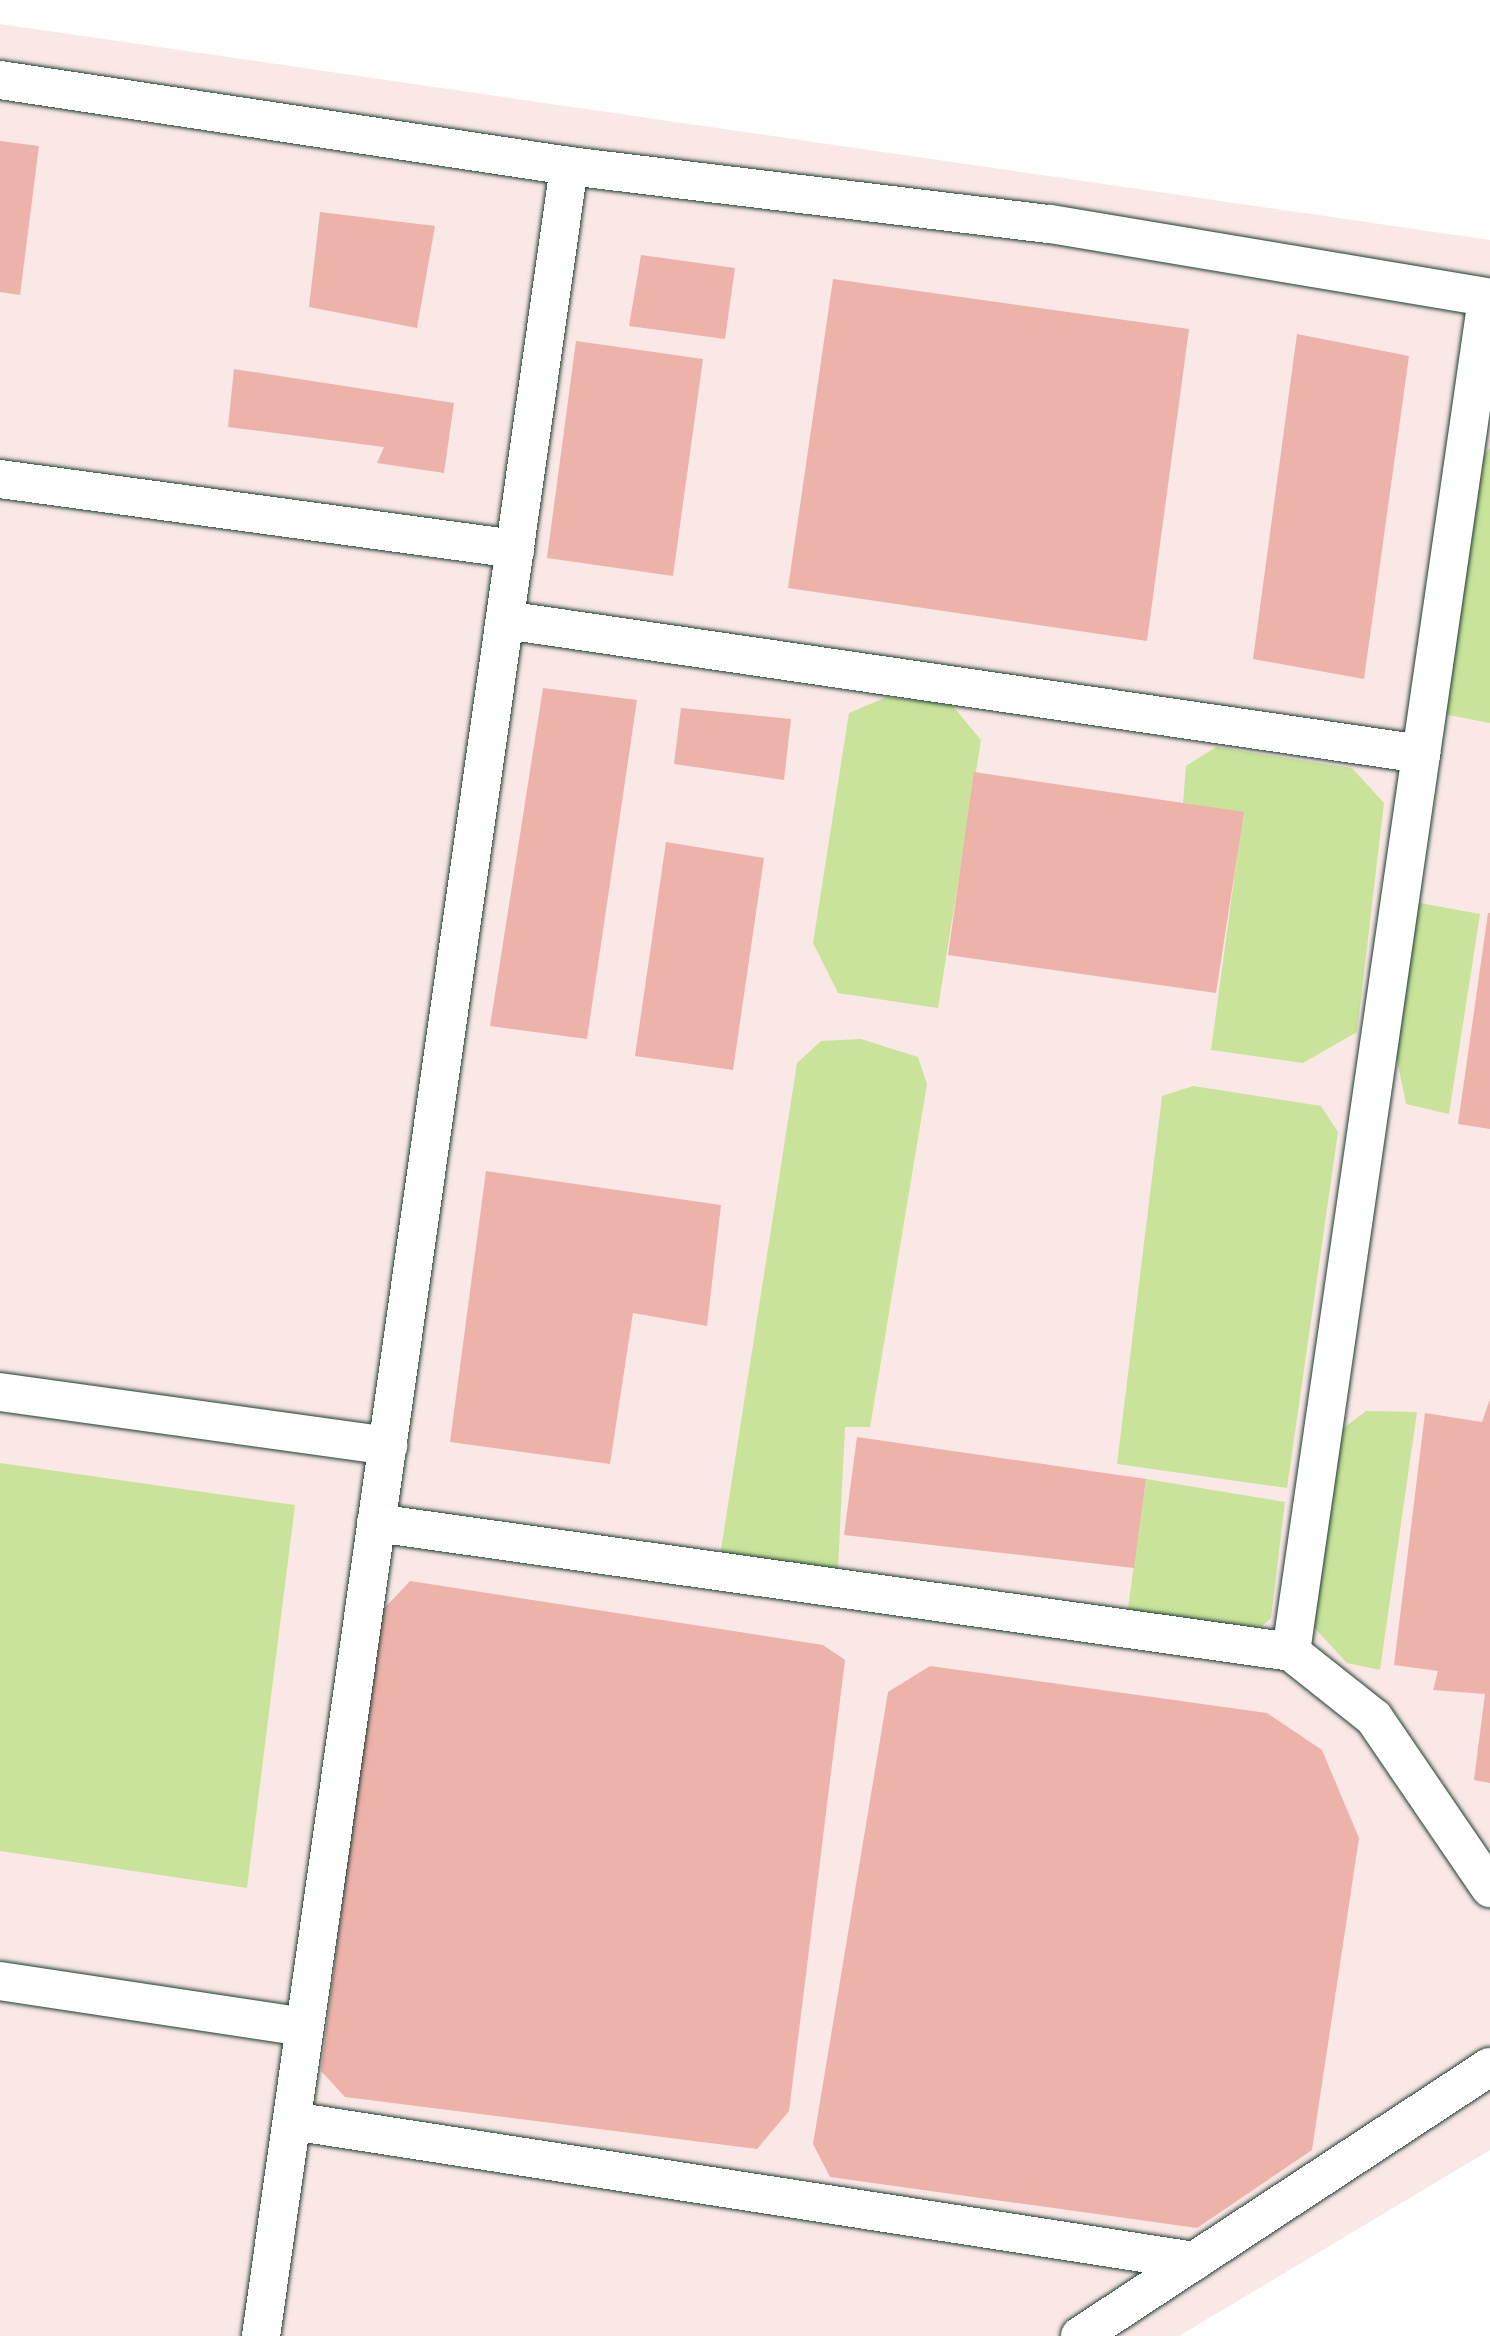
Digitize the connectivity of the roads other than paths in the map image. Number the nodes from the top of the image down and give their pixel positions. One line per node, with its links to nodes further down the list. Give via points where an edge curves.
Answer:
1 (0, 80): 2 (street)
2 (569, 166): 3 (street, via 1050,224); 5 (street)
3 (1489, 298): 7 (street)
4 (0, 479): 5 (street)
5 (515, 549): 6 (street)
6 (505, 620): 7 (street); 9 (street)
7 (1421, 754): 11 (street)
8 (0, 1392): 9 (street)
9 (388, 1446): 10 (street)
10 (376, 1523): 11 (street); 14 (street)
11 (1292, 1652): 12 (street, via 1374,1718)
12 (1490, 1888)
13 (0, 1981): 14 (street)
14 (305, 2027): 16 (street)
15 (1490, 2067): 17 (street)
16 (292, 2122): 17 (street); 18 (street)
17 (1194, 2261): 19 (street)
18 (261, 2336)
19 (1080, 2336)

